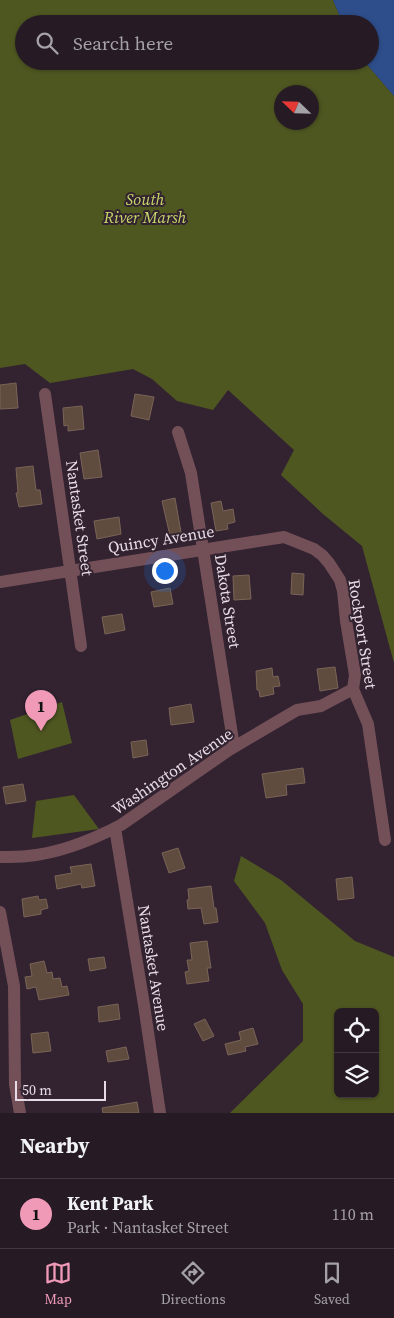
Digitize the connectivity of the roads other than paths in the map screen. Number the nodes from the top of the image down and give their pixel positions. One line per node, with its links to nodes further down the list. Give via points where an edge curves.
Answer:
1 (45, 394): 5 (street, Nantasket Street)
2 (178, 432): 3 (street, Dakota Street, via 191,473)
3 (203, 549): 4 (street, Quincy Avenue, via 284,537 314,549); 5 (street, Quincy Avenue); 9 (street, Dakota Street)
4 (322, 556): 8 (street, Rockport Street, via 337,575 343,591 356,675)
5 (71, 570): 6 (street, Quincy Avenue); 7 (street, Nantasket Street)
6 (0, 582)
7 (81, 646)
8 (353, 689): 9 (street, Washington Avenue, via 321,706 297,710); 11 (street, Rockport Street, via 368,724)
9 (234, 747): 10 (street, Washington Avenue)
10 (115, 828): 12 (street, Washington Avenue, via 48,853); 15 (street, Nantasket Avenue)
11 (384, 840)
12 (0, 857)
13 (0, 912): 14 (street, via 14,986 15,1084)
14 (20, 1113)
15 (160, 1113)

